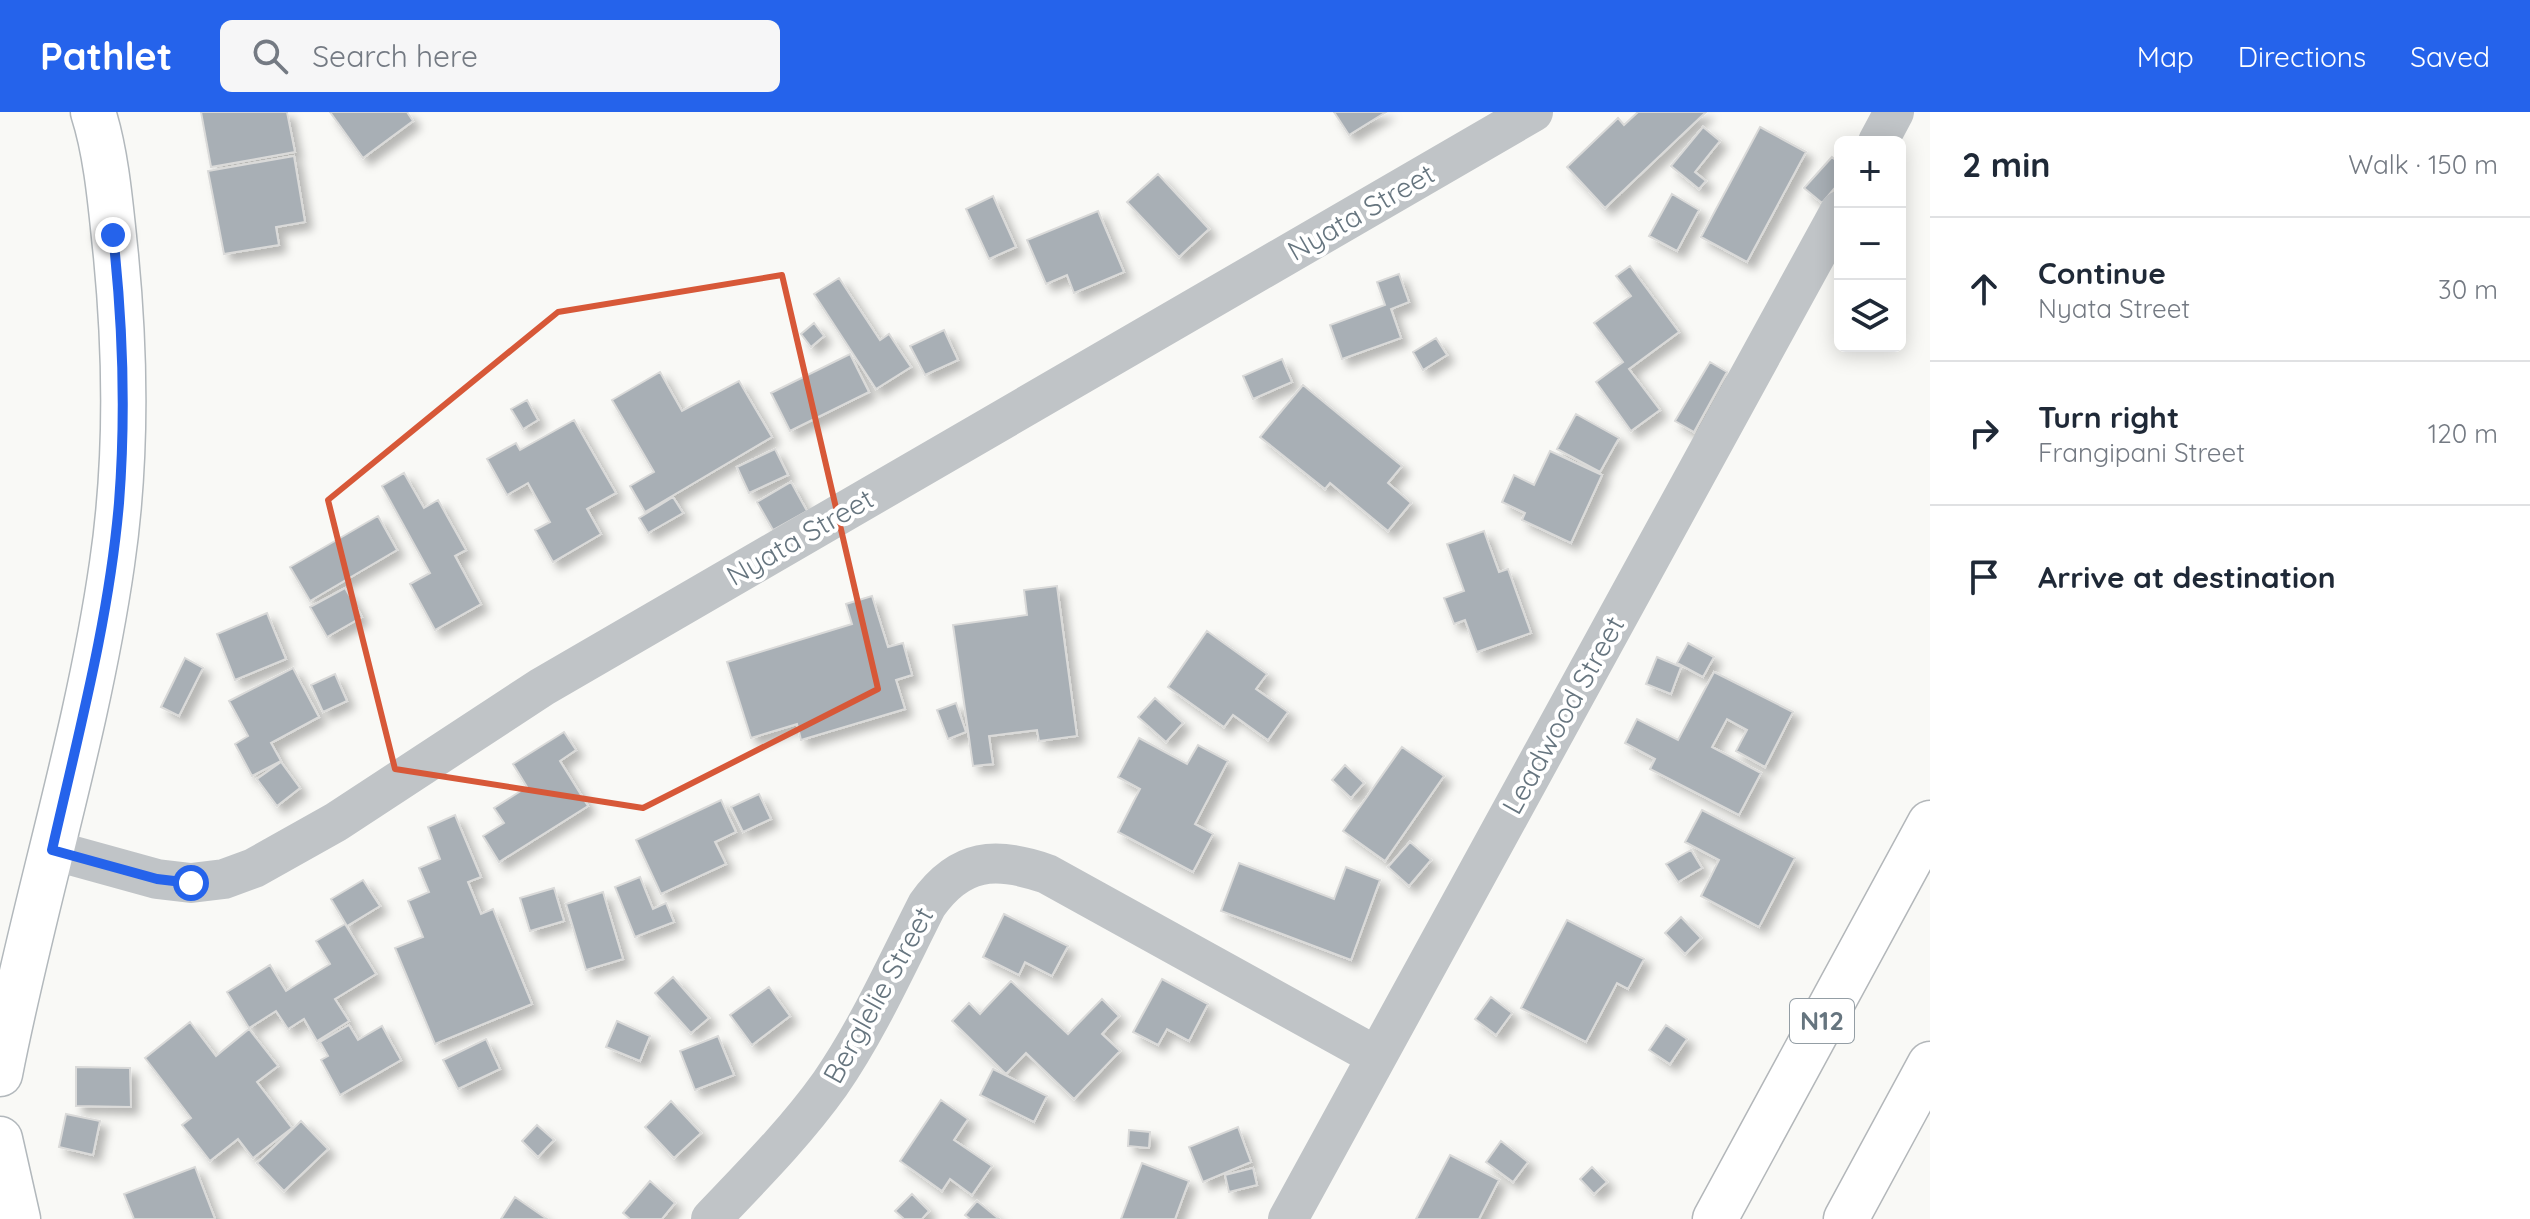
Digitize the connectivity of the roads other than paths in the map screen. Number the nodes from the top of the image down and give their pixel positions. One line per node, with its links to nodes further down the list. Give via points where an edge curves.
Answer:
1 (93, 112): 7 (main road, via 120,301 123,439 102,622)
2 (1533, 112): 7 (street, Nyata Street, via 542,687 336,822 254,868 191,883)
3 (1894, 112): 4 (street)
4 (1881, 136)
5 (1834, 222): 8 (street, Leadwood Street)
6 (1930, 823): 15 (main road, N12)
7 (52, 850): 10 (main road)
8 (1376, 1056): 13 (street, Berglelie Street, via 1047,874 1023,865 978,865 939,888 829,1085); 14 (street, Leadwood Street)
9 (1930, 1064): 16 (main road)
10 (0, 1074)
11 (0, 1139): 12 (main road)
12 (18, 1219)
13 (711, 1219)
14 (1288, 1219)
15 (1715, 1219)
16 (1846, 1219)

